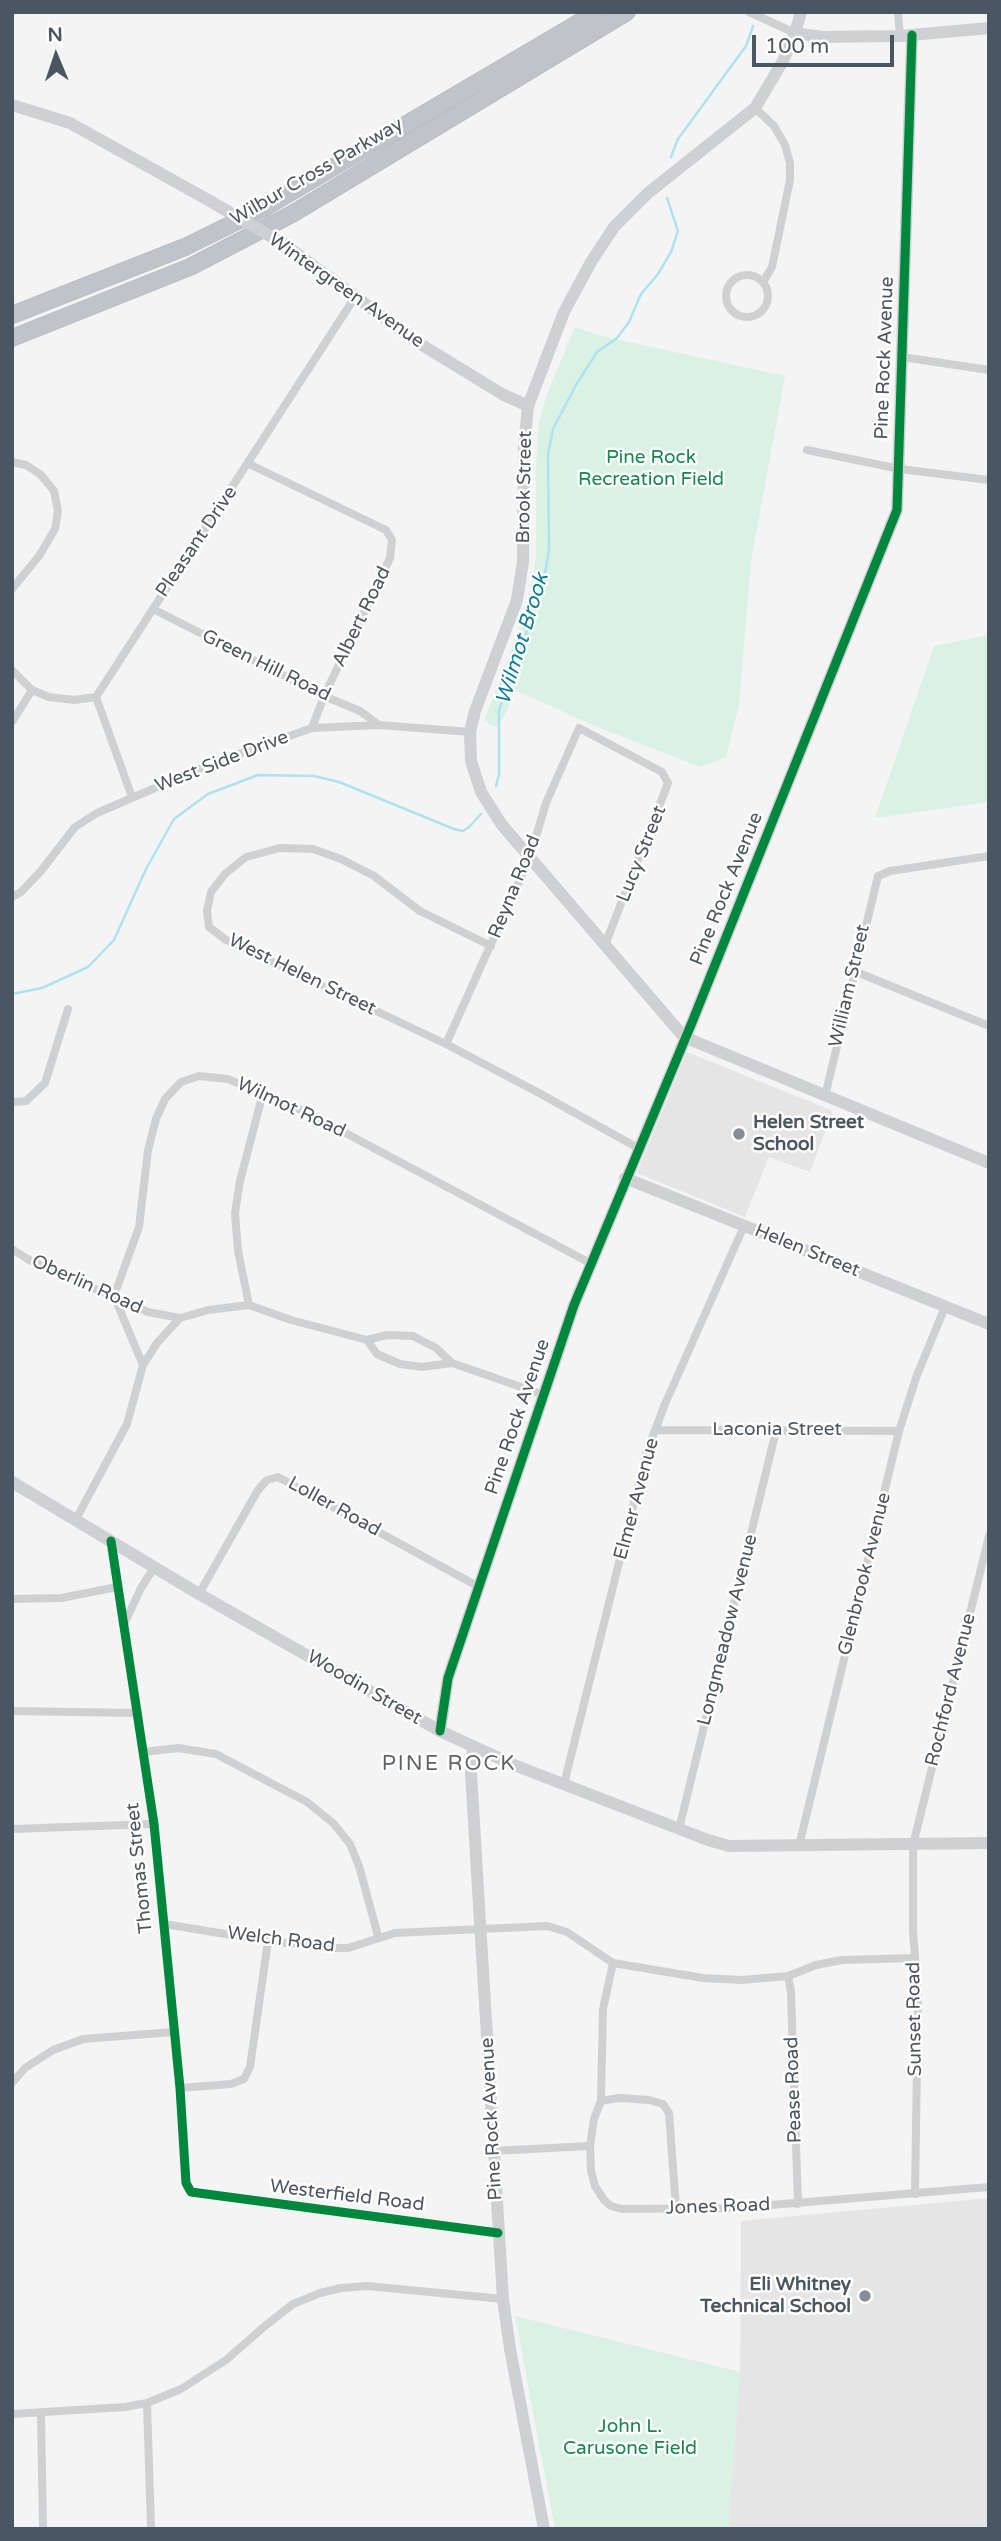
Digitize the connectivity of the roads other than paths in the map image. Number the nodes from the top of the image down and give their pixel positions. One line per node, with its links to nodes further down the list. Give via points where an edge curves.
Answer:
1 (597, 12): 13 (highway, Wilbur Cross Parkway, via 264,208 185,247)
2 (627, 12): 14 (highway, Wilbur Cross Parkway, via 292,214 190,267)
3 (749, 12): 7 (street)
4 (801, 12): 7 (street, Brook Street)
5 (898, 12): 8 (street)
6 (989, 28): 8 (street)
7 (796, 33): 8 (street); 10 (street, Brook Street)
8 (906, 36): 15 (street, Pine Rock Avenue)
9 (12, 105): 12 (street, Wintergreen Avenue, bridge, via 70,124 210,201 284,244)
10 (755, 108): 11 (street, via 774,126 790,163 772,267); 17 (street, Brook Street, via 648,193 614,228 564,312)
11 (763, 282): 11 (street, via 749,275 733,280 726,294 730,309 745,317 761,312 768,298)
12 (355, 297): 17 (street, Wintergreen Avenue, via 418,343); 20 (street, Pleasant Drive)
13 (12, 315)
14 (12, 338)
15 (902, 358): 16 (street); 21 (street, Pine Rock Avenue)
16 (989, 370)
17 (528, 406): 33 (street, Brook Street, via 523,562 517,600)
18 (807, 450): 21 (street)
19 (12, 462): 23 (street, via 41,475 54,491 58,511 55,529)
20 (249, 464): 24 (street, Pleasant Drive); 27 (street, Albert Road, via 386,530 392,540 390,558)
21 (900, 468): 22 (street); 43 (street, Pine Rock Avenue, via 897,510 890,529)
22 (989, 480)
23 (12, 589)
24 (153, 609): 27 (street, Green Hill Road); 28 (street, Pleasant Drive)
25 (12, 670): 26 (street)
26 (32, 690): 28 (street, via 74,700); 29 (street)
27 (324, 696): 30 (street, Green Hill Road, via 360,711); 31 (street, Albert Road)
28 (96, 697): 34 (street)
29 (12, 722)
30 (379, 725): 31 (street, West Side Drive); 33 (street, West Side Drive)
31 (312, 728): 34 (street, West Side Drive)
32 (579, 728): 36 (street, Reyna Road, via 546,803); 39 (street, Lucy Street, via 662,772 668,783)
33 (470, 732): 36 (street, Brook Street, via 471,761 481,792)
34 (132, 797): 37 (street, West Side Drive, via 75,827 41,871)
35 (989, 856): 40 (street, William Street, via 878,876)
36 (530, 857): 38 (street, Reyna Road); 39 (street, Brook Street)
37 (12, 897)
38 (491, 946): 44 (street, Reyna Road); 44 (street, West Helen Street, via 420,911 374,876 313,849 280,848 246,856 211,892 209,927 226,940)
39 (606, 946): 43 (street, Brook Street)
40 (854, 971): 42 (street); 46 (street, William Street)
41 (68, 1009): 47 (street, via 45,1083 26,1101)
42 (989, 1026)
43 (684, 1037): 46 (street); 48 (street, Pine Rock Avenue)
44 (446, 1044): 48 (street, West Helen Street)
45 (263, 1093): 53 (street, Wilmot Road); 54 (street, Wilmot Road, via 228,1079 199,1076 181,1083 165,1099 148,1150 139,1227); 55 (street, via 235,1213)
46 (825, 1096): 49 (street)
47 (12, 1102)
48 (638, 1148): 50 (street, Pine Rock Avenue)
49 (989, 1163)
50 (625, 1178): 51 (street, Helen Street); 53 (street, Pine Rock Avenue)
51 (744, 1226): 56 (street, Helen Street); 63 (street, Elmer Avenue)
52 (12, 1249): 54 (street, Oberlin Road)
53 (590, 1263): 62 (street, Pine Rock Avenue)
54 (114, 1296): 57 (street, Oberlin Road, via 148,1312); 61 (street)
55 (249, 1305): 57 (street, Oberlin Road); 59 (street, Oberlin Road)
56 (945, 1307): 58 (street, Helen Street); 65 (street, Glenbrook Avenue)
57 (180, 1318): 61 (street)
58 (989, 1324)
59 (367, 1340): 60 (street, Oberlin Road, via 413,1336); 60 (street, Oberlin Road, via 377,1354 400,1364)
60 (452, 1363): 62 (street, Oberlin Road)
61 (144, 1365): 67 (street, via 127,1424)
62 (544, 1395): 72 (street, Pine Rock Avenue)
63 (656, 1430): 64 (street, Laconia Street); 81 (street, Elmer Avenue, via 646,1454)
64 (776, 1431): 65 (street, Laconia Street); 84 (street, Longmeadow Avenue)
65 (899, 1431): 87 (street, Glenbrook Avenue)
66 (12, 1482): 67 (street, Woodin Street)
67 (76, 1519): 69 (street, Woodin Street)
68 (989, 1536): 86 (street, Rochford Avenue)
69 (111, 1542): 70 (street, Woodin Street); 71 (street, Thomas Street)
70 (155, 1566): 73 (street, Woodin Street); 75 (street)
71 (117, 1587): 74 (street, via 61,1598); 75 (street, Thomas Street)
72 (479, 1587): 73 (street, Loller Road, via 278,1477 258,1490); 78 (street, Pine Rock Avenue, via 448,1678)
73 (200, 1594): 78 (street, Woodin Street)
74 (12, 1599)
75 (124, 1623): 77 (street, Thomas Street)
76 (12, 1711): 77 (street)
77 (138, 1713): 80 (street, Thomas Street)
78 (440, 1731): 79 (street, Woodin Street)
79 (473, 1748): 81 (street, Woodin Street); 89 (street, Pine Rock Avenue)
80 (144, 1752): 82 (street, Thomas Street); 90 (street, via 178,1748 216,1754 307,1802 333,1822 359,1866)
81 (564, 1784): 84 (street, Woodin Street)
82 (154, 1824): 83 (street); 88 (street, Thomas Street)
83 (12, 1829)
84 (679, 1829): 87 (street, Woodin Street, via 729,1846)
85 (989, 1843): 86 (street, Woodin Street)
86 (913, 1844): 87 (street, Woodin Street); 92 (street, Sunset Road)
87 (799, 1846)
88 (164, 1924): 91 (street, Welch Road); 95 (street, Thomas Street)
89 (480, 1928): 90 (street, Welch Road); 93 (street, Welch Road, via 558,1927); 100 (street, Pine Rock Avenue)
90 (378, 1936): 91 (street, Welch Road, via 348,1948)
91 (268, 1941): 97 (street, via 250,2067 244,2079)
92 (915, 1958): 94 (street, via 842,1960); 103 (street, Sunset Road)
93 (613, 1963): 94 (street, via 716,1979); 98 (street, via 603,2009)
94 (788, 1976): 104 (street, Pease Road)
95 (174, 2032): 96 (street, via 83,2039 53,2050); 97 (street, Thomas Street)
96 (12, 2082)
97 (180, 2088): 102 (street, Thomas Street, via 186,2183)
98 (601, 2101): 99 (street); 105 (street, via 649,2100 669,2113)
99 (590, 2146): 100 (street); 105 (street, Jones Road, via 595,2186 611,2206)
100 (492, 2151): 106 (street, Pine Rock Avenue)
101 (989, 2187): 103 (street, Jones Road)
102 (191, 2192): 106 (street, Westerfield Road)
103 (915, 2194): 104 (street, Jones Road)
104 (798, 2204): 105 (street, Jones Road)
105 (676, 2208)
106 (498, 2233): 107 (street, Pine Rock Avenue)
107 (503, 2299): 108 (street, via 367,2286 320,2293 293,2304 200,2377); 113 (street, Pine Rock Avenue)
108 (147, 2403): 109 (street); 112 (street)
109 (41, 2413): 110 (street); 111 (street)
110 (12, 2414)
111 (43, 2529)
112 (151, 2529)
113 (544, 2529)

